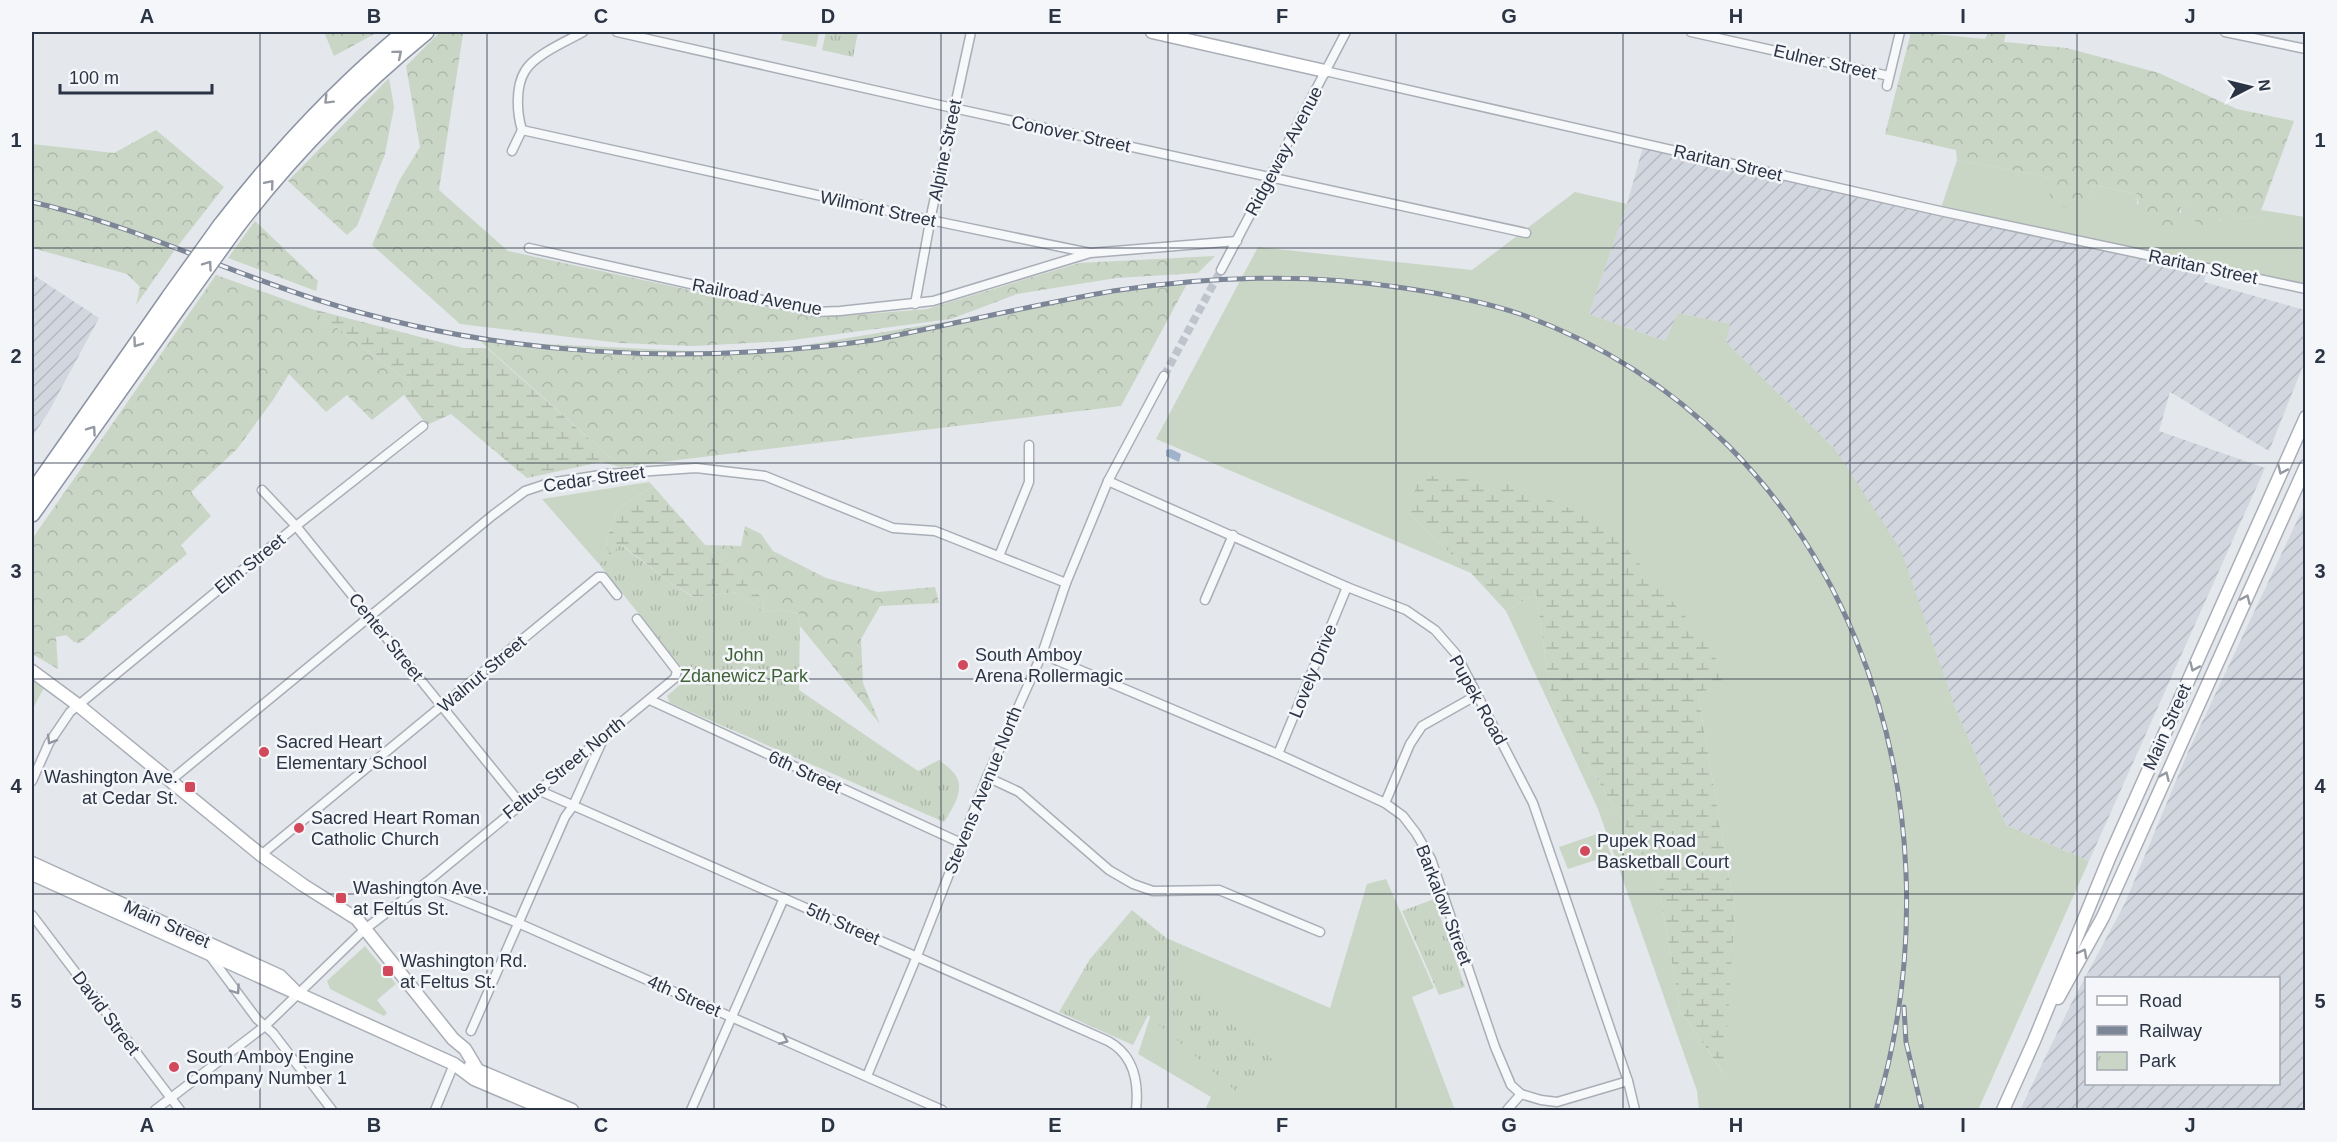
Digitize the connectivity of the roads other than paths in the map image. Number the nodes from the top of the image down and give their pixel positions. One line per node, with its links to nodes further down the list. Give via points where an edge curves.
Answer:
1 (405, 32): 20 (highway, one-way to 20, via 303,127)
2 (426, 32): 20 (highway, one-way to 2, via 371,77)
3 (583, 32): 16 (street, via 534,60 524,71 518,116)
4 (617, 32): 15 (street, Conover Street)
5 (971, 32): 15 (street, Alpine Street)
6 (1152, 32): 12 (main road, Raritan Street)
7 (1346, 32): 12 (street, Ridgeway Avenue)
8 (1691, 32): 13 (street, Eulner Street)
9 (1900, 32): 13 (street)
10 (2225, 32): 11 (street)
11 (2306, 50)
12 (1325, 71): 18 (street, Ridgeway Avenue); 26 (street, Raritan Street, via 1940,211)
13 (1889, 76): 14 (street)
14 (1887, 86)
15 (953, 108): 18 (street, Conover Street); 19 (street, Alpine Street)
16 (522, 130): 17 (street); 19 (street, Wilmont Street)
17 (512, 151)
18 (1271, 177): 21 (street, Conover Street); 22 (street, Ridgeway Avenue)
19 (930, 220): 24 (street, Wilmont Street); 27 (street, Alpine Street)
20 (227, 228): 33 (highway, bridge)
21 (1526, 233)
22 (1236, 241): 24 (street, Wilmont Street); 25 (street, Ridgeway Avenue)
23 (529, 248): 27 (street, Railroad Avenue, via 816,312)
24 (1090, 254): 27 (street, Railroad Avenue)
25 (1221, 270)
26 (2306, 289)
27 (915, 304)
28 (1164, 376): 34 (street, Stevens Avenue North)
29 (2306, 417): 79 (main road, Main Street, one-way to 79, via 2110,856)
30 (423, 426): 38 (street, Elm Street)
31 (1029, 446): 40 (street, via 1029,482)
32 (2306, 466): 79 (main road, Main Street, one-way to 32, via 2103,917)
33 (52, 475): 36 (highway); 37 (highway)
34 (1108, 481): 39 (street, Pupek Road); 41 (street, Stevens Avenue North)
35 (262, 490): 38 (street, Center Street)
36 (32, 493)
37 (32, 514)
38 (296, 526): 45 (street, Center Street); 51 (street, Elm Street)
39 (1233, 535): 42 (street, Pupek Road); 44 (street)
40 (999, 556): 41 (street, Cedar Street); 45 (street, Cedar Street, via 935,531 893,528 765,476 696,468 607,474 525,491)
41 (1066, 583): 47 (street, Stevens Avenue North)
42 (1347, 587): 49 (street, Pupek Road, via 1406,610 1434,630 1456,654); 54 (street, Lovely Drive)
43 (617, 595): 52 (street, Walnut Street, via 603,577 598,577)
44 (1205, 600)
45 (369, 616): 52 (street, Center Street); 57 (street, Cedar Street)
46 (636, 618): 50 (street, Feltus Street North, via 676,670 675,678)
47 (1042, 654): 54 (street, Barkalow Street); 55 (street, Stevens Avenue North)
48 (33, 672): 51 (main road)
49 (1477, 695): 59 (street, via 1422,726 1410,744); 83 (street, Pupek Road, via 1533,803)
50 (650, 700): 53 (street, Feltus Street North); 62 (street, 6th Street)
51 (78, 705): 56 (street, Elm Street, one-way to 56, via 49,742); 57 (main road)
52 (442, 707): 60 (street, Center Street); 63 (street, Walnut Street)
53 (605, 734): 58 (street, Feltus Street North); 61 (street)
54 (1278, 754): 59 (street, Barkalow Street)
55 (987, 777): 62 (street, Stevens Avenue North); 71 (street, via 1019,792 1109,870 1133,884 1153,891 1219,890)
56 (32, 781)
57 (170, 781): 63 (main road)
58 (538, 790): 60 (street, Feltus Street North); 61 (street, 5th Street)
59 (1385, 803): 84 (street, Barkalow Street, via 1403,816 1431,860 1503,1068 1511,1085)
60 (520, 804): 66 (street, Feltus Street North)
61 (573, 806): 67 (street, 5th Street); 69 (street, via 565,816)
62 (961, 843): 73 (street, Stevens Avenue North)
63 (261, 855): 70 (main road, via 357,919)
64 (32, 863): 74 (main road, Main Street, via 280,976)
65 (32, 874): 72 (main road, Main Street)
66 (427, 882): 69 (street, 4th Street, via 441,892); 70 (street, Feltus Street North)
67 (784, 898): 73 (street, 5th Street); 75 (street)
68 (32, 915): 85 (street, David Street)
69 (518, 924): 75 (street, 4th Street); 77 (street)
70 (365, 929): 74 (street, Feltus Street North); 78 (main road)
71 (1320, 932)
72 (208, 953): 74 (main road, Main Street); 76 (street, one-way to 76)
73 (916, 956): 82 (street, Stevens Avenue North); 94 (street, 5th Street, via 1108,1041 1123,1052 1135,1074)
74 (297, 993): 76 (street, Feltus Street North); 80 (main road, Main Street)
75 (731, 1017): 82 (street, 4th Street, one-way to 82); 92 (street)
76 (265, 1026): 85 (street, Feltus Street North); 88 (street)
77 (471, 1031)
78 (453, 1039): 80 (main road); 81 (main road, via 465,1049)
79 (2034, 1041): 97 (main road, Main Street)
80 (454, 1064): 81 (main road, Main Street); 89 (street); 90 (main road, Main Street, via 474,1079)
81 (477, 1069): 91 (main road, Main Street)
82 (867, 1076): 93 (street, 4th Street)
83 (1628, 1081): 84 (street, via 1557,1102); 96 (street, Pupek Road)
84 (1521, 1094): 95 (street)
85 (171, 1098): 86 (street, Feltus Street North); 87 (street, David Street)
86 (154, 1110)
87 (180, 1110)
88 (332, 1110)
89 (435, 1110)
90 (547, 1110)
91 (572, 1110)
92 (691, 1110)
93 (942, 1110)
94 (1136, 1110)
95 (1507, 1110)
96 (1635, 1110)
97 (2003, 1110)

